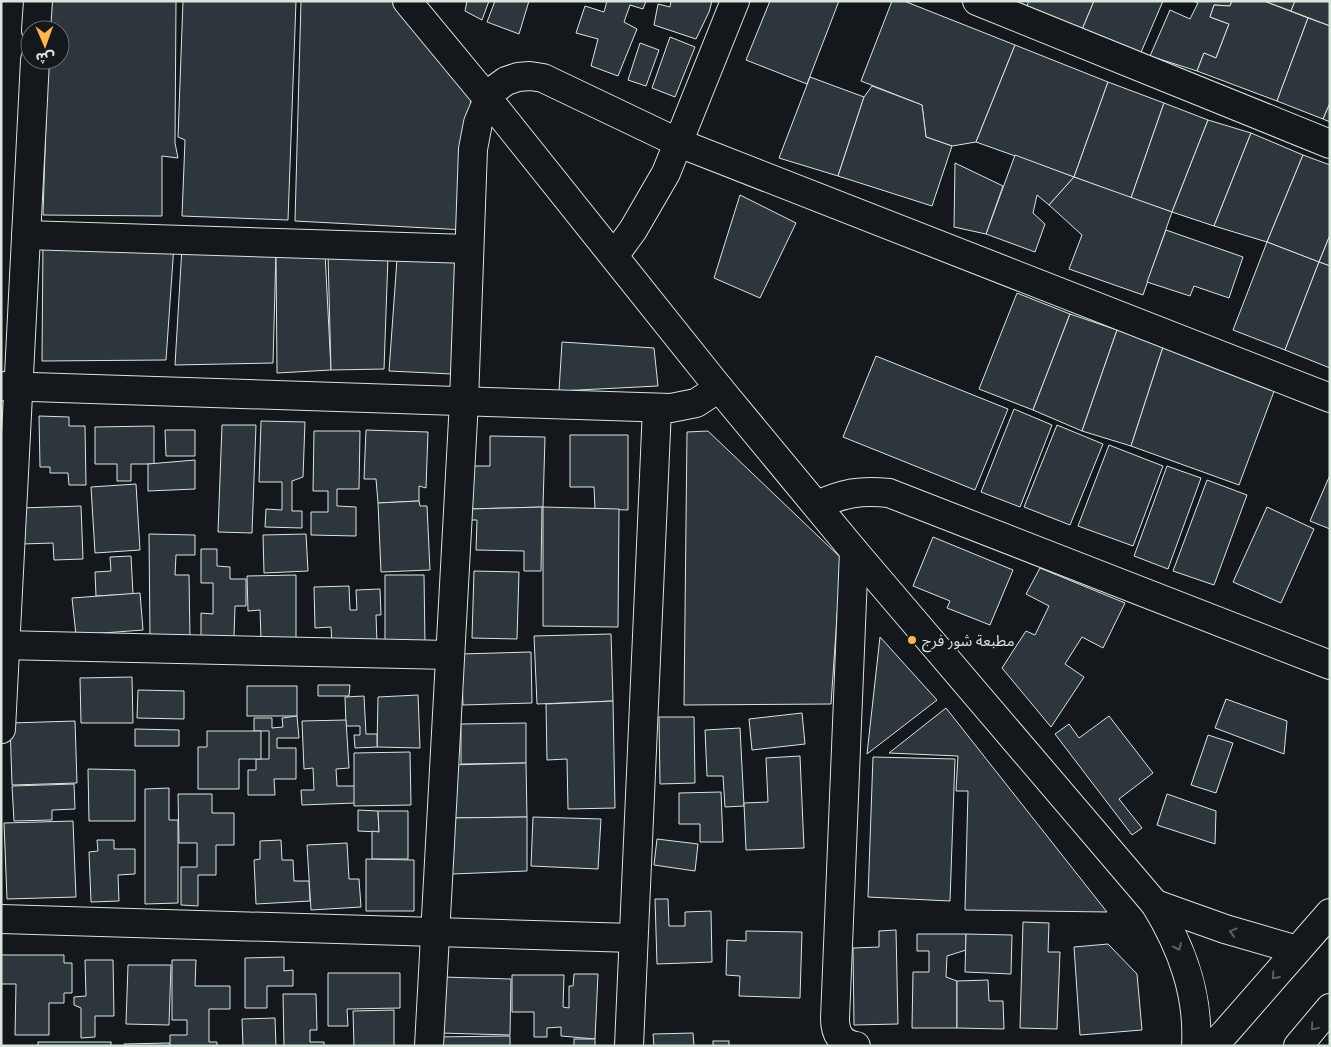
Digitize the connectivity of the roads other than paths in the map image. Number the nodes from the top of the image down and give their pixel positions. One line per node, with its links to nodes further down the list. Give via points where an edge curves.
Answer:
1 (38, 1): 5 (main road)
2 (407, 1): 7 (main road)
3 (735, 1): 8 (main road)
4 (977, 1): 9 (main road)
5 (37, 20)
6 (34, 70): 10 (main road)
7 (488, 99): 8 (main road, via 496,89 512,79 543,78); 11 (main road, via 478,123 473,149); 12 (main road)
8 (679, 143): 12 (main road, via 650,202); 15 (main road)
9 (1330, 144)
10 (26, 235): 11 (main road); 13 (main road)
11 (469, 249): 16 (main road)
12 (614, 256): 14 (main road)
13 (10, 386): 16 (main road); 20 (main road)
14 (719, 388): 17 (main road, via 696,403 677,408); 18 (main road)
15 (1330, 398)
16 (464, 401): 17 (main road); 21 (main road)
17 (657, 408): 28 (main road)
18 (818, 505): 19 (main road); 22 (main road, via 852,492 889,493)
19 (854, 551): 24 (main road); 34 (main road, via 835,1028 844,1042)
20 (3, 645): 21 (main road); 23 (main road)
21 (450, 655): 27 (main road)
22 (1330, 665)
23 (1, 729)
24 (1155, 904): 29 (main road, one-way to 24); 35 (main road, one-way to 35, via 1181,953 1190,979 1195,1006)
25 (1330, 913): 29 (main road)
26 (1, 919): 27 (main road)
27 (434, 932): 28 (main road); 32 (main road)
28 (633, 938): 33 (main road)
29 (1297, 950): 31 (main road, one-way to 31)
30 (1330, 1008): 36 (main road, one-way to 36)
31 (1219, 1041)
32 (428, 1046)
33 (629, 1046)
34 (856, 1046)
35 (1196, 1046)
36 (1298, 1046)

